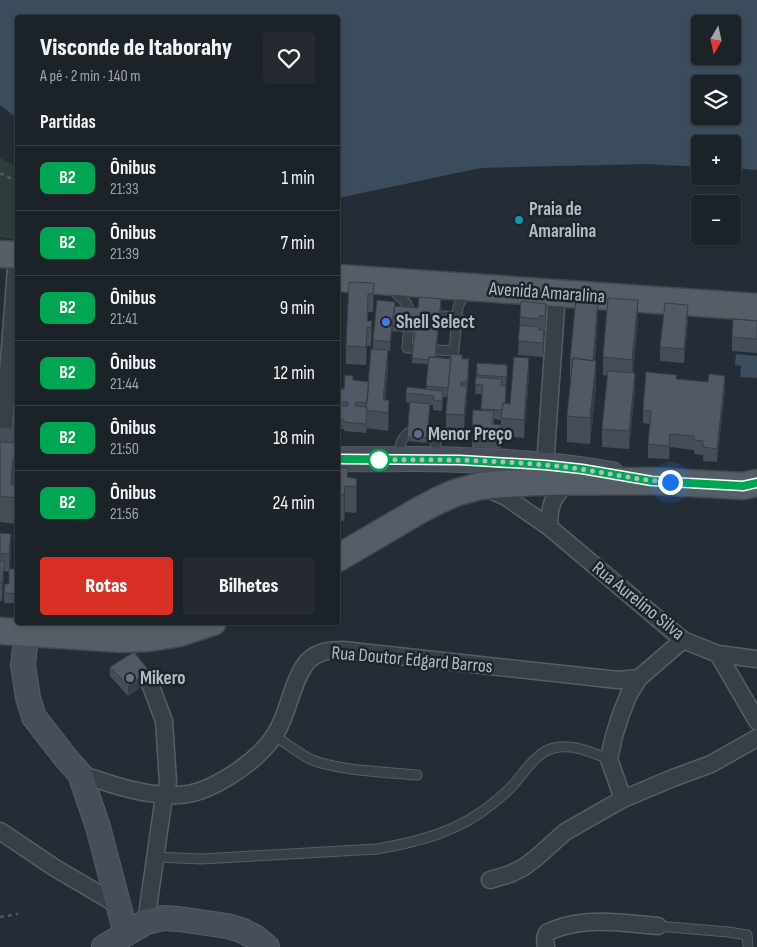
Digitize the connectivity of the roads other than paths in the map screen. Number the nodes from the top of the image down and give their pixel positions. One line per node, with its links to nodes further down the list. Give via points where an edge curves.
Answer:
1 (0, 254): 2 (main road)
2 (15, 256)
3 (340, 278): 4 (main road, Avenida Amaralina)
4 (384, 282): 5 (main road, Avenida Amaralina); 9 (lane, via 407,304)
5 (468, 288): 6 (main road, Avenida Amaralina); 10 (lane, via 458,307)
6 (557, 294): 8 (main road, Avenida Amaralina); 14 (street)
7 (15, 306): 13 (street)
8 (757, 307)
9 (410, 313): 10 (lane); 10 (lane, via 407,348 454,351)
10 (457, 317)
11 (408, 434): 16 (lane, via 402,438)
12 (428, 435): 17 (lane, via 436,442)
13 (7, 440)
14 (546, 452)
15 (340, 459): 16 (street)
16 (399, 460): 17 (street)
17 (435, 460): 19 (street, via 545,465)
18 (569, 481): 19 (main road); 20 (main road); 22 (street, via 552,503)
19 (652, 481): 21 (main road)
20 (480, 486): 22 (street, Rua Aurelino Silva, via 506,497); 23 (main road, via 431,504)
21 (752, 487)
22 (549, 527): 27 (street, Rua Aurelino Silva)
23 (340, 557)
24 (204, 625): 25 (main road, via 180,633 122,639)
25 (31, 628): 26 (main road); 36 (street, via 24,646 23,665 34,717)
26 (0, 631)
27 (683, 640): 28 (street, Rua Aurelino Silva); 30 (street)
28 (718, 654): 29 (street); 32 (street)
29 (757, 659)
30 (639, 678): 33 (street, Rua Doutor Edgard Barros, via 618,680 332,650 315,656 302,670); 35 (street, via 621,714)
31 (149, 680): 38 (street, via 164,721 168,782)
32 (757, 721)
33 (275, 736): 37 (lane, via 323,764); 38 (street, Rua Doutor Edgard Barros, via 260,753 219,782 191,794)
34 (757, 738): 39 (street, via 711,764)
35 (609, 759): 39 (street); 41 (lane, via 574,748 552,748 534,761 503,795 480,814 449,830 403,845 202,860)
36 (80, 774): 38 (street, Rua Doutor Edgard Barros, via 133,790); 43 (street, via 98,827)
37 (417, 775)
38 (165, 795): 41 (street)
39 (623, 799): 42 (street, via 565,832 524,867)
40 (0, 832): 43 (street)
41 (156, 857): 44 (street)
42 (490, 880)
43 (118, 905): 46 (street)
44 (146, 922): 46 (street); 48 (street, via 163,918 227,926 255,937)
45 (658, 926): 49 (street, via 601,922 566,925 548,932); 50 (lane, via 747,935)
46 (126, 934): 47 (street)
47 (104, 947)
48 (267, 947)
49 (546, 947)
50 (748, 947)

